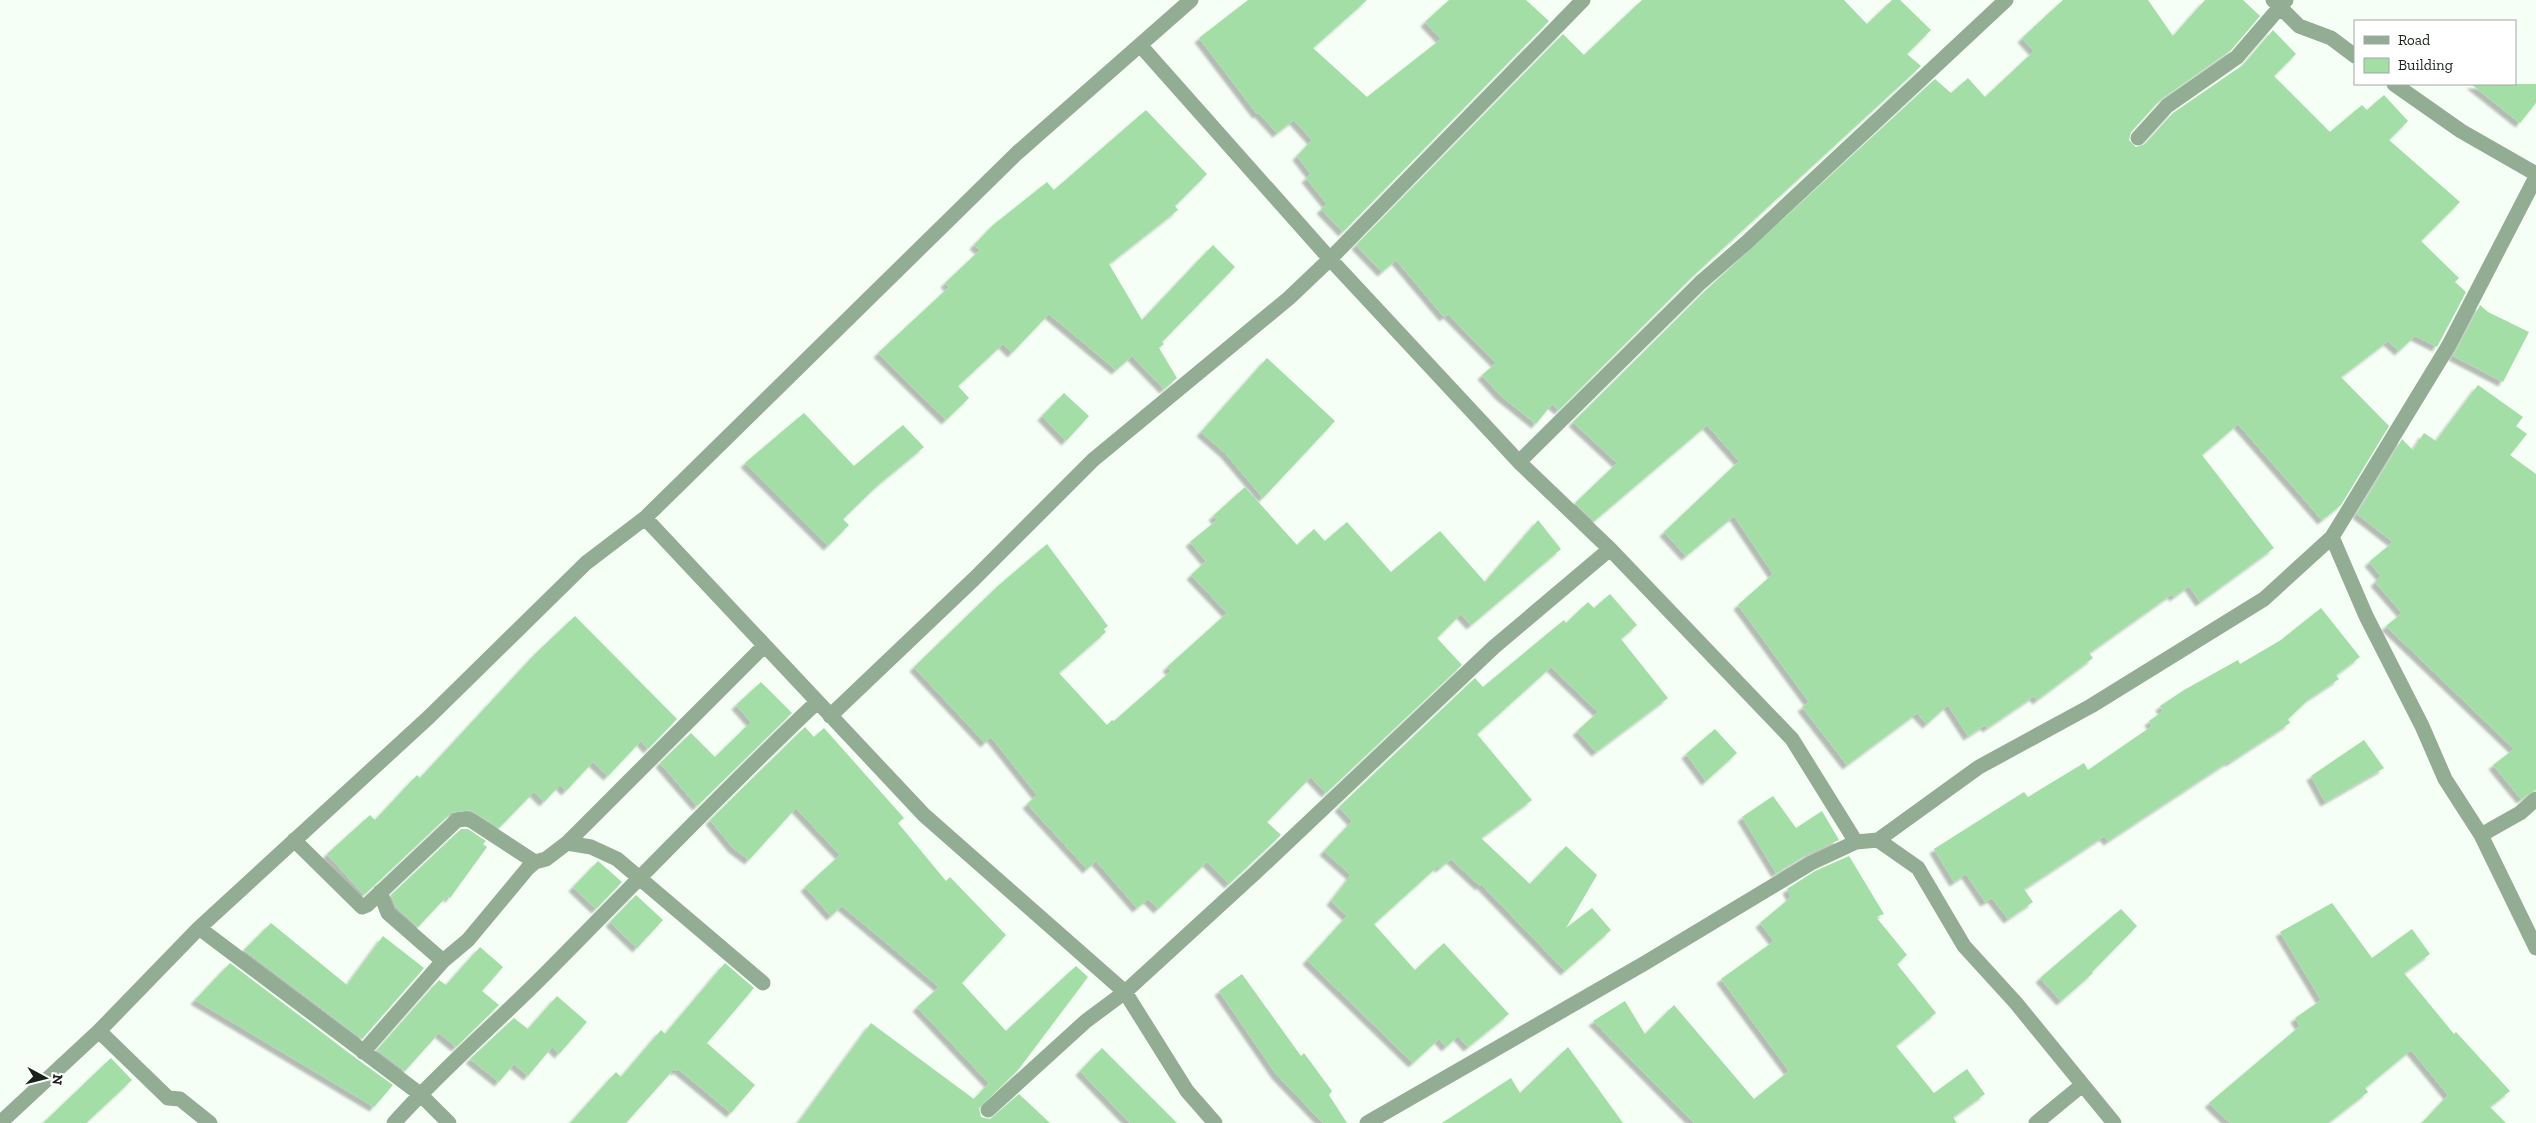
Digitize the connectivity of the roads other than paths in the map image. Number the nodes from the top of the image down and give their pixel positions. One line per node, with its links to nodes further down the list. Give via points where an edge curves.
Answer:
1 (1191, 0): 5 (street)
2 (1583, 0): 10 (street)
3 (2006, 0): 11 (street, via 1700,283)
4 (2280, 2): 6 (street, via 2299,26 2330,38); 8 (street, via 2237,57 2167,106)
5 (1140, 45): 10 (street); 12 (street, via 1017,153)
6 (2354, 55)
7 (2395, 85): 9 (street, via 2461,131)
8 (2138, 138)
9 (2536, 176): 13 (street, via 2449,345)
10 (1330, 259): 11 (street); 17 (street, via 1288,298 1093,460)
11 (1519, 462): 14 (street)
12 (645, 518): 15 (street); 20 (street, via 586,563 436,710)
13 (2332, 537): 19 (street, via 2366,616 2445,779); 21 (street, via 2264,599 2091,706 1979,767)
14 (1610, 549): 22 (street, via 1792,739); 31 (street, via 1494,646)
15 (764, 646): 16 (street); 23 (street)
16 (816, 703): 17 (street); 25 (street)
17 (830, 716): 31 (street, via 924,815)
18 (2536, 798): 19 (street, via 2520,813)
19 (2481, 835): 28 (street)
20 (294, 840): 26 (street, via 358,905 367,905); 27 (street)
21 (1878, 840): 22 (street); 34 (street, via 1918,868 1964,946 2046,1040)
22 (1856, 842): 42 (street, via 1811,863 1620,978)
23 (566, 843): 24 (street, via 546,859); 25 (street, via 608,855)
24 (535, 862): 26 (street, via 472,821 461,819); 29 (street, via 468,940)
25 (639, 876): 30 (street); 35 (street, via 550,970)
26 (380, 892): 29 (street, via 388,913)
27 (198, 928): 32 (street); 33 (street)
28 (2536, 948)
29 (443, 961): 33 (street)
30 (763, 983)
31 (1125, 992): 36 (street, via 1086,1021); 41 (street, via 1186,1092)
32 (99, 1031): 37 (street); 38 (street, via 168,1098 180,1099)
33 (364, 1052): 35 (street)
34 (2081, 1086): 43 (street); 44 (street)
35 (420, 1094): 39 (street); 40 (street)
36 (988, 1110)
37 (0, 1123)
38 (210, 1123)
39 (394, 1123)
40 (449, 1123)
41 (1215, 1123)
42 (1367, 1123)
43 (2036, 1123)
44 (2114, 1123)

